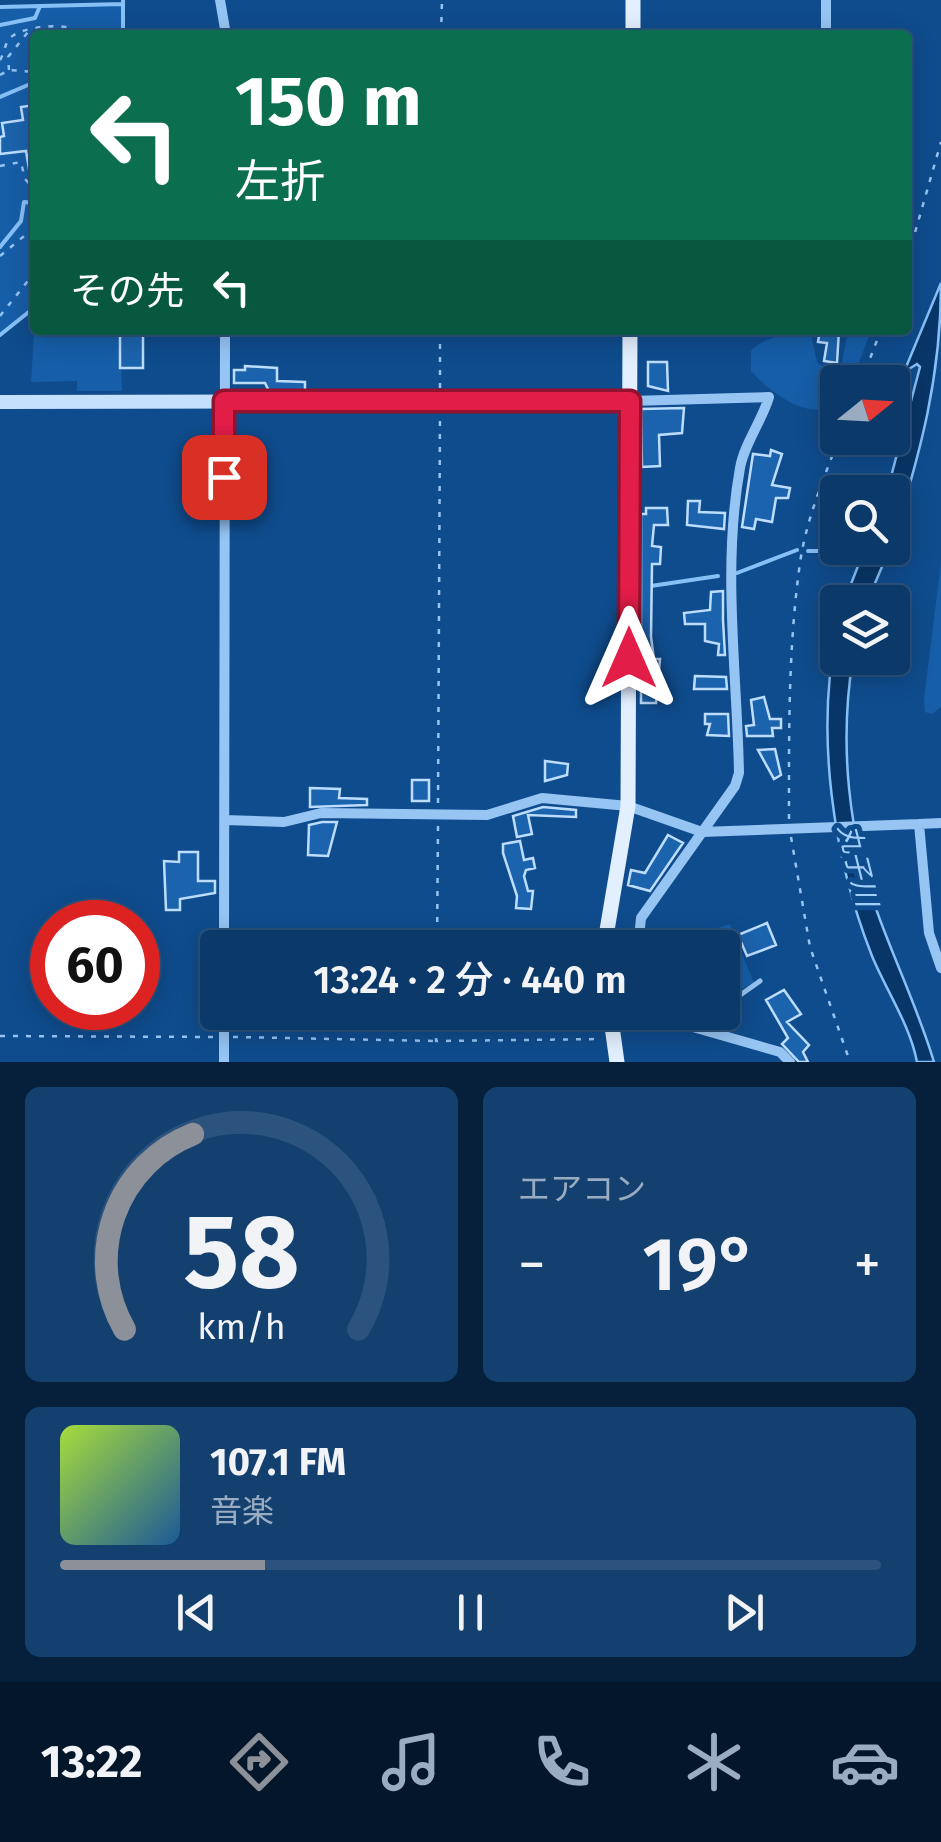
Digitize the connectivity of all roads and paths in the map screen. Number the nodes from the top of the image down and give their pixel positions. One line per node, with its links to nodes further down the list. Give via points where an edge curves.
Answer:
1 (220, 0): 7 (street)
2 (442, 0): 8 (path)
3 (633, 0): 9 (main road)
4 (826, 0): 10 (street)
5 (33, 30): 6 (path)
6 (83, 30)
7 (225, 30)
8 (442, 30)
9 (633, 30)
10 (826, 30)
11 (29, 31): 12 (path, via 7,40); 13 (path, via 8,57)
12 (0, 60)
13 (8, 70): 14 (path); 15 (path)
14 (30, 72)
15 (0, 75)
16 (941, 142): 20 (path)
17 (0, 166): 18 (path, via 21,162)
18 (30, 184)
19 (30, 231): 21 (path)
20 (912, 243)
21 (0, 256)
22 (30, 278): 23 (path)
23 (0, 316)
24 (225, 335): 29 (street)
25 (440, 335): 32 (path)
26 (630, 335): 30 (main road)
27 (879, 335): 28 (path)
28 (867, 365)
29 (224, 401): 31 (street); 32 (street); 36 (street)
30 (630, 401): 32 (street); 34 (main road); 40 (street, via 769,397 740,462 728,574 740,773)
31 (0, 402)
32 (440, 402): 35 (path)
33 (833, 455): 39 (path, via 800,561 791,676)
34 (628, 806): 35 (street, via 542,798 487,814); 40 (street); 43 (main road)
35 (438, 814): 36 (street); 42 (path)
36 (224, 820): 41 (street)
37 (941, 823): 38 (street)
38 (919, 824): 39 (street); 45 (street, via 929,932)
39 (793, 827): 40 (street); 59 (path, via 810,947)
40 (702, 832): 44 (street, via 640,918)
41 (224, 930)
42 (437, 930)
43 (607, 930)
44 (639, 930)
45 (941, 968)
46 (760, 980): 47 (lane)
47 (740, 995)
48 (224, 1030): 53 (street)
49 (436, 1030): 55 (path)
50 (613, 1030): 54 (main road)
51 (706, 1030): 58 (street, via 780,1052)
52 (0, 1036): 53 (path)
53 (224, 1037): 55 (path); 56 (street)
54 (614, 1039): 55 (path); 57 (main road)
55 (436, 1041)
56 (224, 1062)
57 (617, 1062)
58 (790, 1062)
59 (850, 1062)

